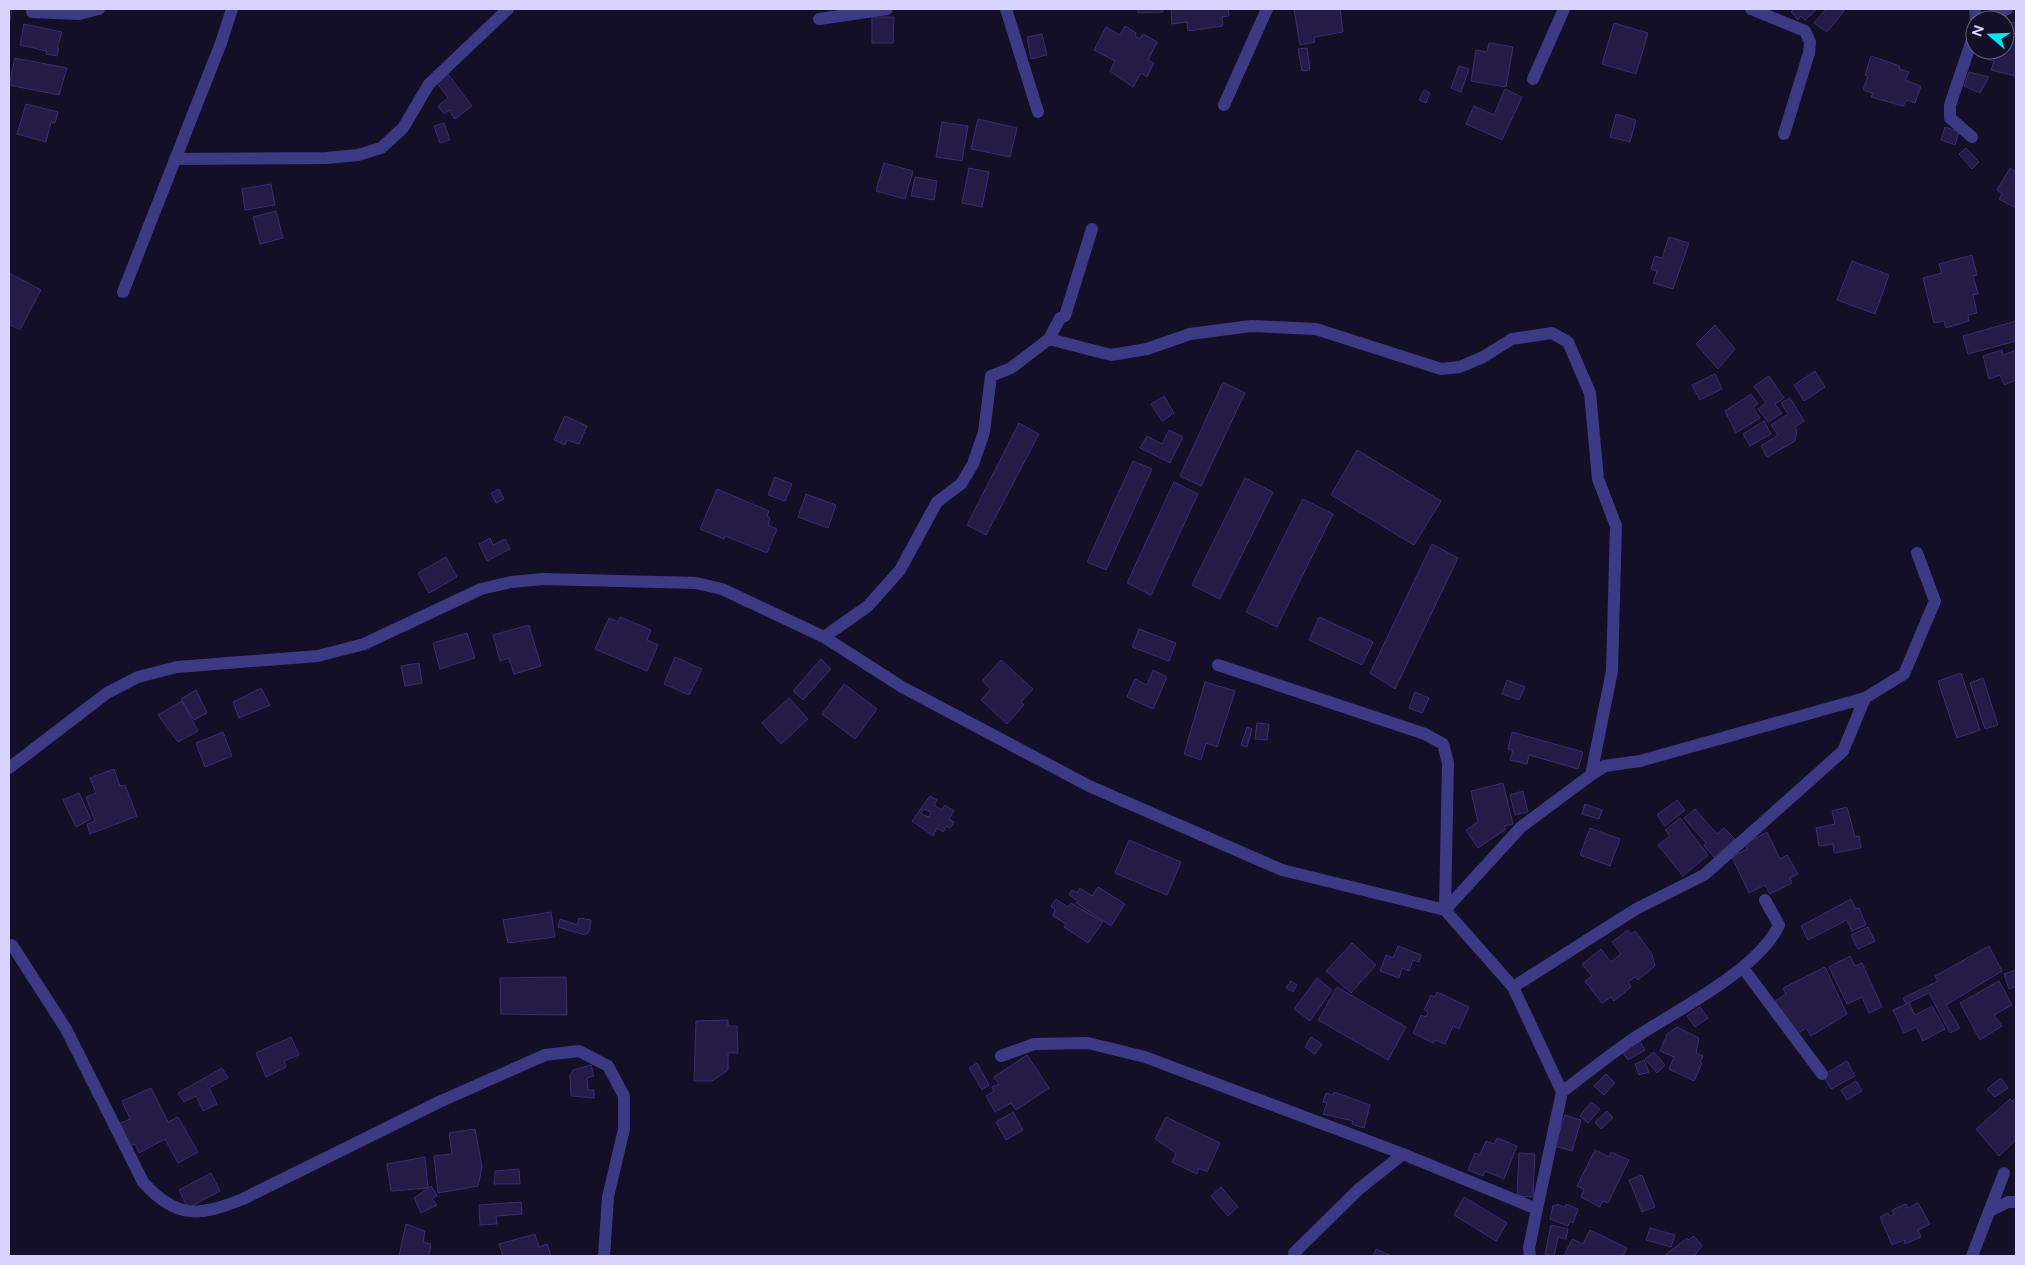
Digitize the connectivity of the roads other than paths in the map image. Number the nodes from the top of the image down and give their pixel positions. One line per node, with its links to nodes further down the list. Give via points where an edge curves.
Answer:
1 (99, 9): 9 (street, via 79,14)
2 (232, 9): 17 (street)
3 (508, 9): 17 (street, via 429,84 403,128 381,148 358,155 326,158)
4 (887, 9): 10 (street)
5 (1006, 9): 14 (street)
6 (1267, 9): 13 (street)
7 (1564, 9): 12 (street)
8 (1751, 9): 15 (street, via 1805,31 1810,42)
9 (32, 12)
10 (819, 20)
11 (1965, 60): 16 (street, via 1950,105 1950,118)
12 (1533, 79)
13 (1224, 105)
14 (1038, 112)
15 (1784, 134)
16 (1972, 137)
17 (175, 159): 19 (street)
18 (1092, 229): 20 (street, via 1065,316 1060,318)
19 (123, 292)
20 (1049, 339): 22 (street, via 1011,368 991,376 984,432 973,464 961,484 937,502 900,570 868,606); 26 (street, via 1111,355 1147,350 1190,334 1251,326 1316,328 1441,369 1460,367 1483,358 1512,339 1552,333 1568,342 1590,393 1598,479 1616,526 1612,671)
21 (1917, 552): 24 (street, via 1935,601 1904,674)
22 (824, 637): 25 (street, via 722,590 696,583 543,579 511,582 481,589 364,644 318,656 176,667 138,677 107,692); 28 (street, via 902,688 1089,786 1282,870)
23 (1218, 665): 28 (street, via 1425,734 1443,744 1448,763)
24 (1865, 698): 26 (street, via 1640,761 1605,766); 31 (street, via 1843,751 1704,875 1636,909)
25 (9, 768)
26 (1591, 774): 28 (street, via 1521,827)
27 (1765, 900): 30 (street, via 1779,925 1773,937)
28 (1445, 910): 31 (street)
29 (12, 945): 41 (street, via 66,1029 143,1182 157,1198 190,1213 213,1211 243,1198 439,1102 546,1055 579,1051 608,1066 624,1096 624,1129 608,1197)
30 (1743, 968): 33 (street); 34 (street, via 1633,1039)
31 (1513, 987): 34 (street)
32 (1001, 1056): 35 (street, via 1034,1044 1088,1043 1145,1057)
33 (1822, 1074)
34 (1562, 1092): 38 (street)
35 (1403, 1154): 38 (street); 40 (street, via 1359,1189)
36 (2004, 1173): 39 (street)
37 (2016, 1202): 39 (street, via 2008,1202)
38 (1537, 1209): 42 (street)
39 (1992, 1210): 43 (street)
40 (1294, 1252)
41 (604, 1256)
42 (1530, 1256)
43 (1972, 1256)

